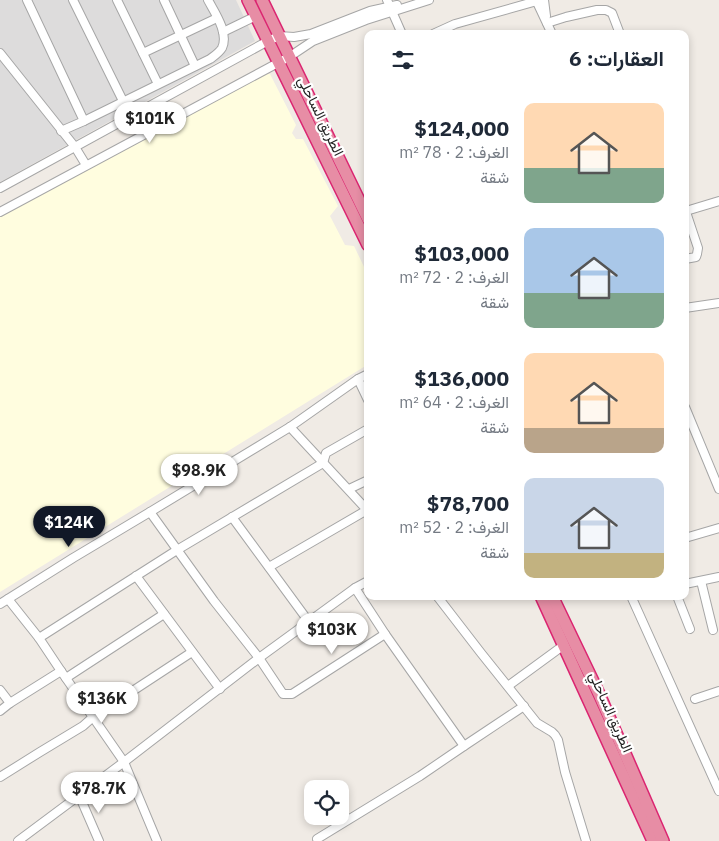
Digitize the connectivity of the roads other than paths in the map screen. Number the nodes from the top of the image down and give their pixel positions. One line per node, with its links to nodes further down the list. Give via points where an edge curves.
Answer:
1 (27, 0): 31 (street)
2 (73, 0): 30 (street)
3 (117, 0): 24 (street)
4 (164, 0): 20 (street)
5 (208, 0): 13 (street)
6 (248, 0): 12 (highway, الطريق الساحلي)
7 (262, 0): 21 (highway, الطريق الساحلي)
8 (414, 0): 11 (street)
9 (429, 0): 11 (street)
10 (539, 0): 14 (street); 16 (street)
11 (390, 6): 15 (street); 21 (street, via 311,34); 25 (street, via 366,20 313,41)
12 (256, 16): 19 (street); 22 (highway, الطريق الساحلي)
13 (217, 18): 19 (street); 20 (street)
14 (547, 22): 17 (street); 18 (street, via 606,10 612,12)
15 (400, 30)
16 (443, 30)
17 (550, 30)
18 (619, 30)
19 (223, 32): 28 (street, via 222,48)
20 (180, 35): 24 (street); 28 (street)
21 (279, 36): 22 (street); 25 (highway, الطريق الساحلي)
22 (268, 41): 27 (highway, الطريق الساحلي); 33 (street)
23 (0, 53): 26 (street)
24 (143, 53): 29 (street)
25 (289, 57): 27 (street); 38 (highway, الطريق الساحلي)
26 (3, 60): 32 (street)
27 (278, 62): 34 (street); 41 (highway, الطريق الساحلي)
28 (196, 66): 29 (street)
29 (158, 84): 30 (street)
30 (123, 101): 31 (street)
31 (84, 121): 32 (street)
32 (61, 131): 33 (street)
33 (75, 147): 34 (street); 35 (street)
34 (86, 165): 39 (street)
35 (0, 188)
36 (719, 201): 37 (street)
37 (689, 209)
38 (364, 211)
39 (0, 212)
40 (689, 222): 42 (street, via 698,248 696,257)
41 (364, 237)
42 (689, 258)
43 (718, 306): 44 (street)
44 (689, 308)
45 (364, 376): 46 (street)
46 (358, 379): 47 (street); 49 (street)
47 (364, 392)
48 (689, 416): 53 (street)
49 (290, 427): 51 (street); 56 (street)
50 (364, 431): 51 (street, via 326,453)
51 (323, 463): 54 (street); 58 (street)
52 (364, 482): 54 (street)
53 (718, 484)
54 (349, 490): 55 (street)
55 (364, 508)
56 (150, 512): 61 (street); 69 (street)
57 (364, 513): 62 (street)
58 (232, 517): 61 (street); 62 (street)
59 (719, 528): 60 (street)
60 (689, 537)
61 (177, 550): 63 (street); 84 (street)
62 (269, 567): 77 (street)
63 (136, 576): 76 (street); 81 (street)
64 (719, 578): 65 (street)
65 (701, 581): 67 (street); 79 (street)
66 (364, 583): 68 (street)
67 (689, 583)
68 (355, 588): 77 (street); 80 (street)
69 (8, 599): 75 (street); 81 (street)
70 (440, 600): 86 (street)
71 (543, 600): 82 (highway, الطريق الساحلي)
72 (554, 600): 106 (highway, الطريق الساحلي)
73 (633, 600): 98 (street)
74 (679, 600): 78 (street)
75 (0, 604)
76 (164, 614): 83 (street); 85 (street)
77 (309, 622): 84 (street)
78 (690, 629)
79 (714, 630)
80 (384, 634): 84 (street, via 292,694 282,694); 95 (street)
81 (39, 638): 85 (street)
82 (564, 645): 86 (street); 105 (highway, الطريق الساحلي)
83 (192, 652): 87 (street); 94 (street)
84 (259, 658): 87 (street)
85 (63, 675): 91 (street); 94 (street)
86 (508, 686): 92 (street)
87 (220, 689): 96 (street)
88 (0, 690): 91 (street)
89 (719, 691): 90 (street)
90 (695, 698)
91 (10, 703): 93 (street)
92 (524, 706): 95 (street); 104 (street, via 537,723 558,740)
93 (0, 711)
94 (93, 717): 96 (street); 97 (street)
95 (464, 746): 100 (street)
96 (124, 762): 99 (street); 103 (street)
97 (0, 777)
98 (719, 791)
99 (79, 795): 101 (street); 102 (street)
100 (317, 839)
101 (18, 841)
102 (99, 841)
103 (157, 841)
104 (586, 841)
105 (653, 841)
106 (663, 841)

